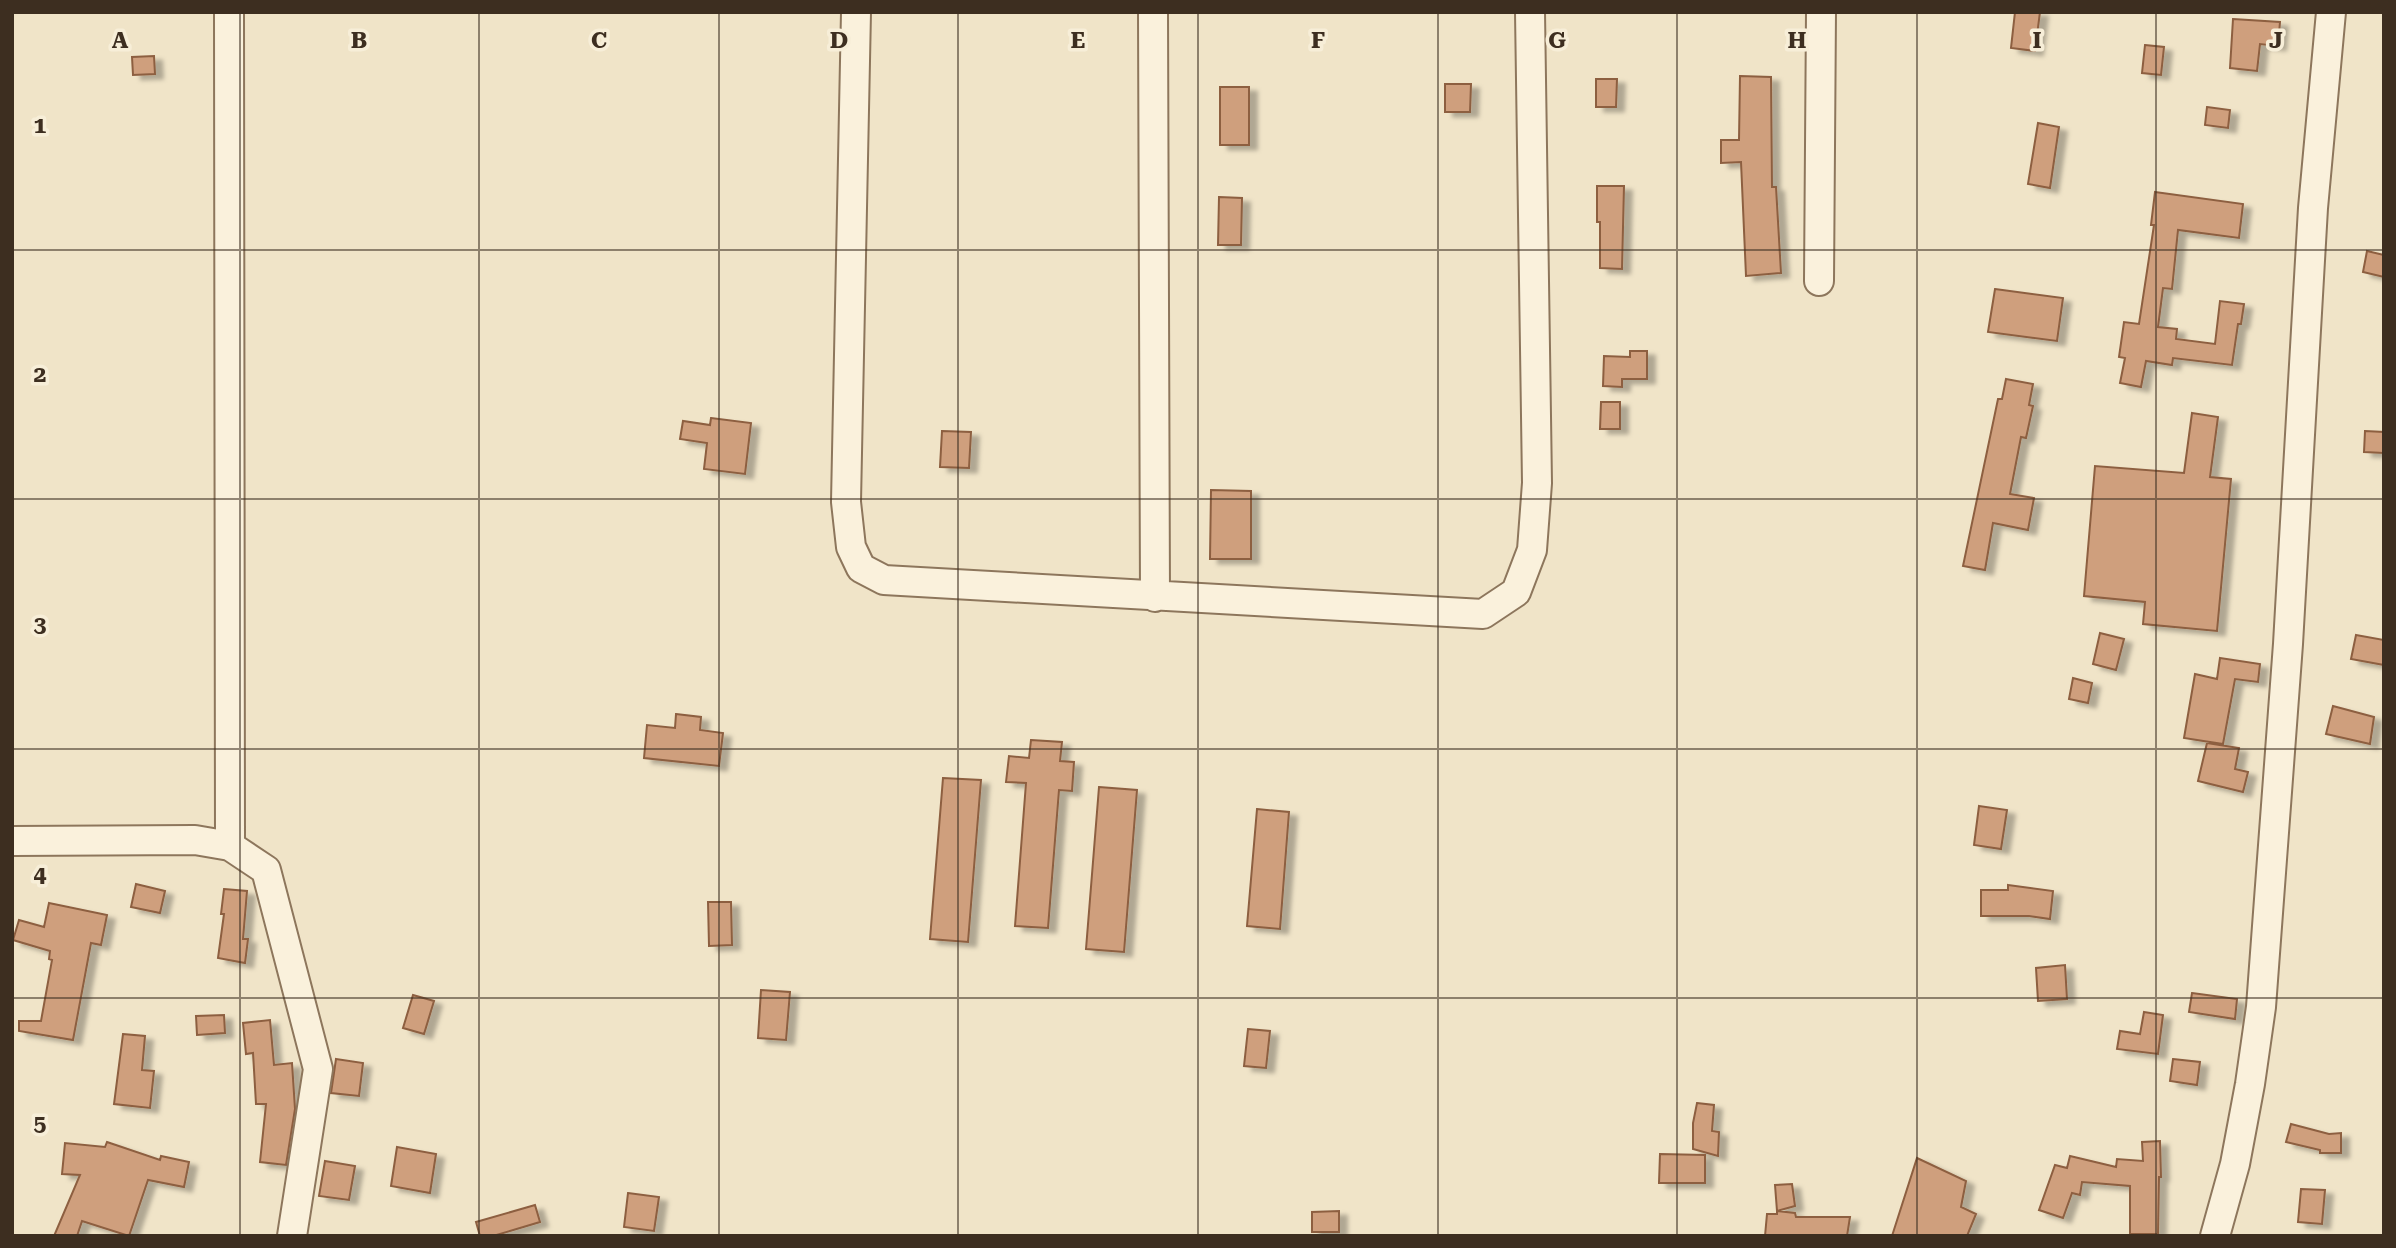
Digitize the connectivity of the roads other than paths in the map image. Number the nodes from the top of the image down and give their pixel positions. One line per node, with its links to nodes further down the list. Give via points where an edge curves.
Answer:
1 (229, 12): 10 (street)
2 (856, 12): 8 (street, via 846,502 852,547 861,568 884,580)
3 (1153, 12): 8 (street)
4 (1530, 12): 8 (street, via 1537,483 1532,550 1516,592 1483,614)
5 (1821, 12): 7 (street)
6 (2331, 12): 12 (street, via 2313,208 2263,995 2238,1152)
7 (1819, 281)
8 (1155, 597)
9 (12, 841): 10 (street, via 195,840)
10 (230, 846): 11 (street, via 266,870 318,1069)
11 (292, 1236)
12 (2215, 1236)

